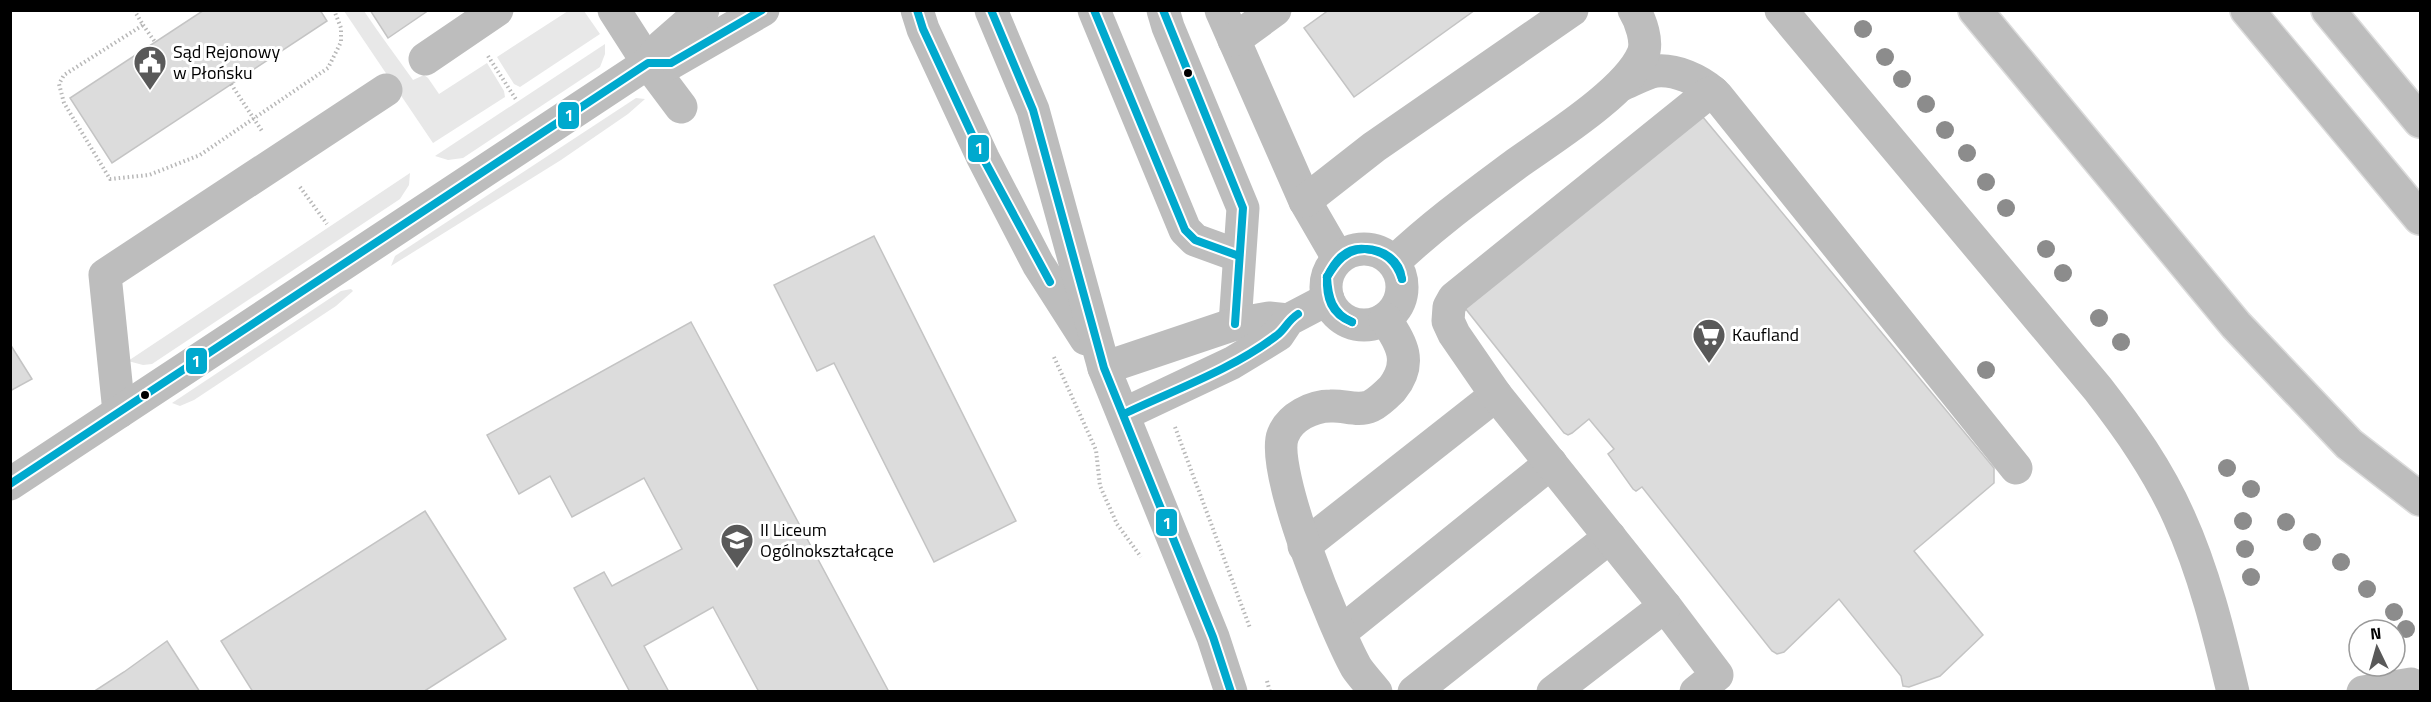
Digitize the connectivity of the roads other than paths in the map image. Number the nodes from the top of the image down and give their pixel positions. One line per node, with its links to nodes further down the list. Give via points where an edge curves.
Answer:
1 (497, 10): 17 (main road)
2 (614, 10): 18 (main road)
3 (703, 10): 18 (main road)
4 (763, 10): 18 (main road, via 671,63)
5 (917, 10): 33 (main road, via 983,158 1038,264)
6 (991, 10): 33 (main road, via 1033,110)
7 (1094, 10): 26 (main road, via 1185,230 1195,240)
8 (1164, 10): 26 (main road, via 1243,208)
9 (1275, 10): 16 (main road)
10 (1572, 10): 24 (main road, via 1374,147)
11 (1781, 10): 51 (main road, via 2129,429 2180,518 2212,608)
12 (1975, 10): 40 (main road, via 2236,325 2349,444)
13 (2247, 10): 25 (main road)
14 (2328, 10): 23 (main road)
15 (1636, 12): 19 (main road, via 1644,36 1644,53); 20 (main road)
16 (1227, 25): 24 (main road)
17 (425, 59)
18 (648, 63): 22 (main road); 35 (main road)
19 (1621, 85): 20 (main road, via 1656,71 1678,74); 28 (main road, via 1431,227)
20 (1707, 87): 34 (main road, via 1706,95 1454,298 1448,321); 38 (main road)
21 (386, 90): 35 (main road, via 105,274)
22 (681, 106)
23 (2421, 121)
24 (1305, 201): 27 (main road)
25 (2421, 218)
26 (1239, 256): 32 (main road)
27 (1338, 258): 28 (main road, via 1360,248 1373,249); 29 (main road, via 1327,278)
28 (1394, 262): 31 (main road, via 1401,273 1401,299)
29 (1328, 299): 30 (main road); 31 (main road, via 1341,317 1351,323 1374,324)
30 (1287, 320): 32 (main road, via 1269,318); 36 (main road, via 1278,336 1232,363)
31 (1385, 320): 42 (main road, via 1398,338 1404,368 1386,396 1370,406 1311,409 1293,419 1282,435 1280,458)
32 (1235, 324): 33 (main road)
33 (1104, 368): 36 (main road)
34 (1496, 395): 37 (main road); 42 (main road)
35 (119, 411): 39 (main road)
36 (1124, 414): 47 (main road)
37 (1551, 463): 41 (main road); 44 (main road)
38 (2016, 468)
39 (12, 480)
40 (2421, 499)
41 (1611, 537): 43 (main road); 49 (main road)
42 (1304, 546): 44 (main road)
43 (1665, 606): 45 (main road); 50 (main road, via 1717,675)
44 (1341, 632): 48 (main road, via 1357,668)
45 (1571, 686)
46 (2421, 688): 52 (main road, via 2411,684)
47 (1231, 692)
48 (1376, 692)
49 (1414, 692)
50 (1696, 692)
51 (2233, 692)
52 (2364, 692)

